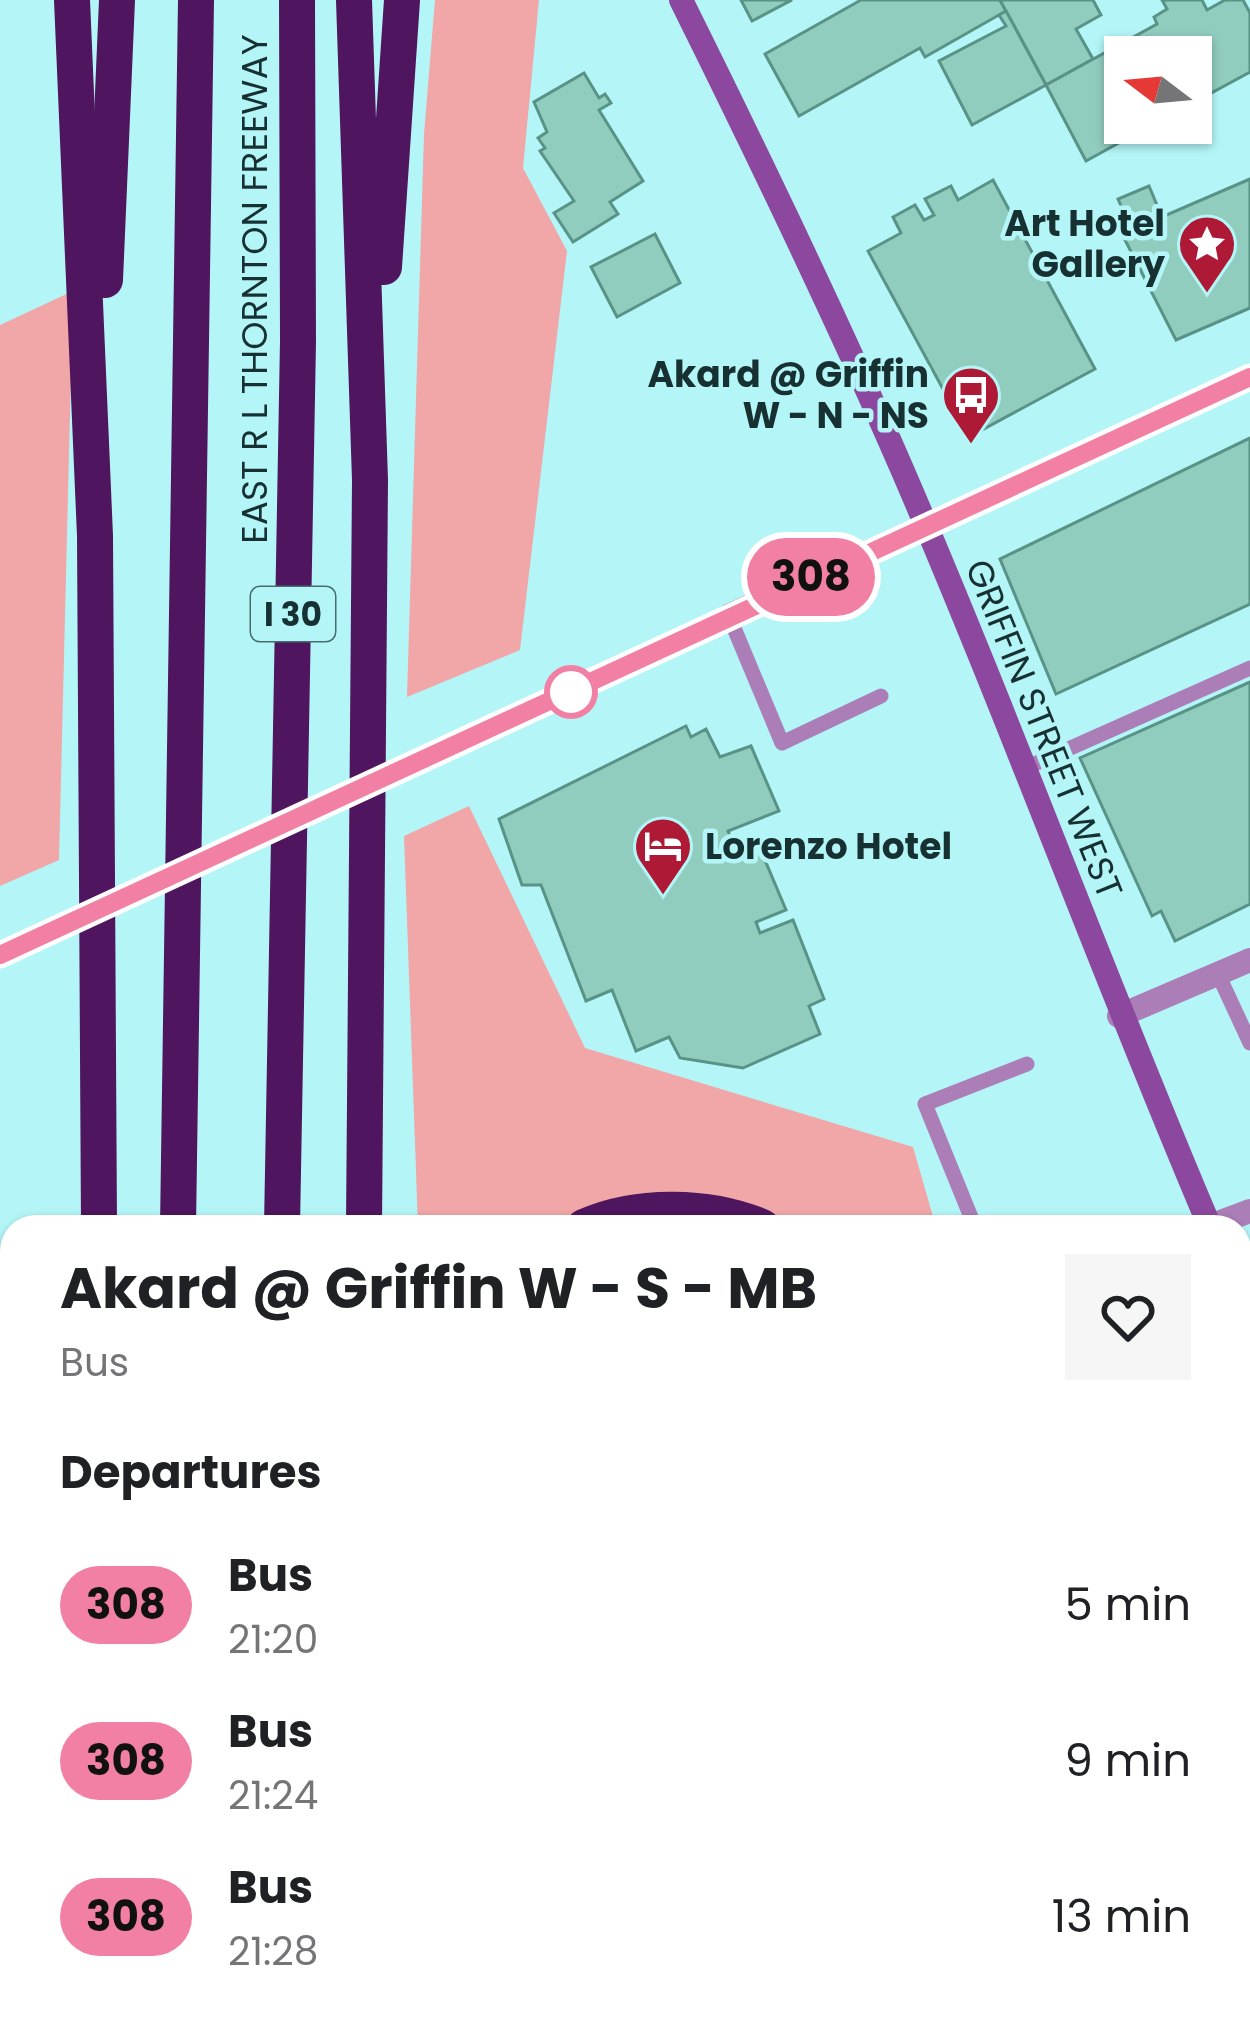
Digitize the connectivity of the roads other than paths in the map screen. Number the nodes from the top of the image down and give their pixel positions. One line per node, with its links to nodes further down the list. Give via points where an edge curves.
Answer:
1 (72, 0): 11 (highway)
2 (117, 0): 11 (highway)
3 (196, 0): 22 (highway, EAST R L THORNTON FREEWAY)
4 (297, 0): 23 (highway, EAST R L THORNTON FREEWAY / I 30)
5 (354, 0): 9 (highway)
6 (402, 0): 9 (highway)
7 (681, 0): 10 (main road, GRIFFIN STREET WEST)
8 (1250, 377): 10 (main road)
9 (370, 480): 24 (highway)
10 (924, 524): 12 (main road); 15 (main road, GRIFFIN STREET WEST)
11 (94, 536): 21 (highway)
12 (729, 616): 14 (lane, via 782,743)
13 (1250, 668): 15 (lane)
14 (881, 696)
15 (1021, 770): 18 (main road, GRIFFIN STREET WEST)
16 (1250, 960): 17 (street)
17 (1218, 974): 18 (street); 19 (lane)
18 (1119, 1016): 28 (main road, GRIFFIN STREET WEST)
19 (1250, 1043)
20 (1027, 1064): 27 (lane, via 926,1104)
21 (100, 1215)
22 (178, 1215)
23 (282, 1215)
24 (364, 1215)
25 (625, 1215): 26 (highway)
26 (724, 1215)
27 (970, 1215)
28 (1205, 1215)

